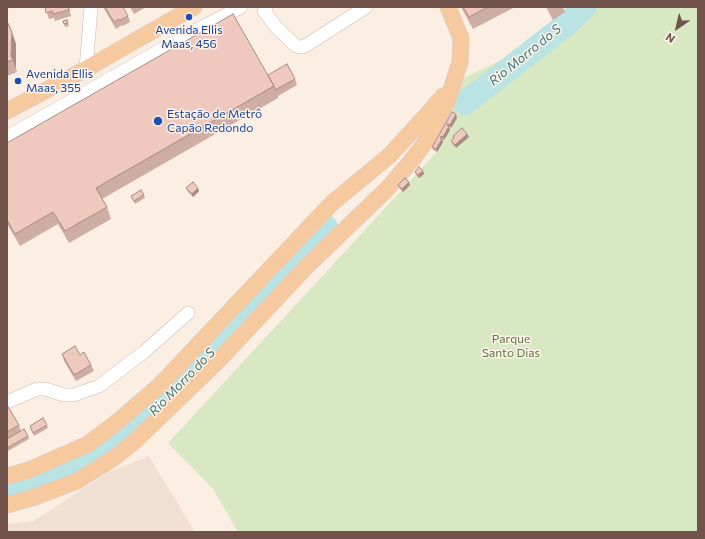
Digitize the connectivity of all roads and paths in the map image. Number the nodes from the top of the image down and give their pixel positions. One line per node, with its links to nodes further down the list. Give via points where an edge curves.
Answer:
1 (91, 7): 7 (street)
2 (194, 7): 7 (main road)
3 (241, 7): 10 (street)
4 (266, 7): 5 (street, via 264,11 277,28 296,46 305,46)
5 (366, 7)
6 (448, 7): 8 (main road, via 461,38 460,62)
7 (86, 69): 9 (main road)
8 (454, 83): 11 (main road, via 389,156); 12 (main road, via 434,128 412,160 387,189)
9 (7, 112)
10 (7, 137)
11 (332, 203): 12 (main road, via 344,209); 15 (main road, via 159,386 116,423 88,444 29,470)
12 (354, 220): 16 (main road, via 217,362 135,441 114,458 77,481)
13 (188, 313): 14 (street, via 144,352 99,386 74,395 37,389)
14 (7, 402)
15 (7, 476)
16 (7, 505)

